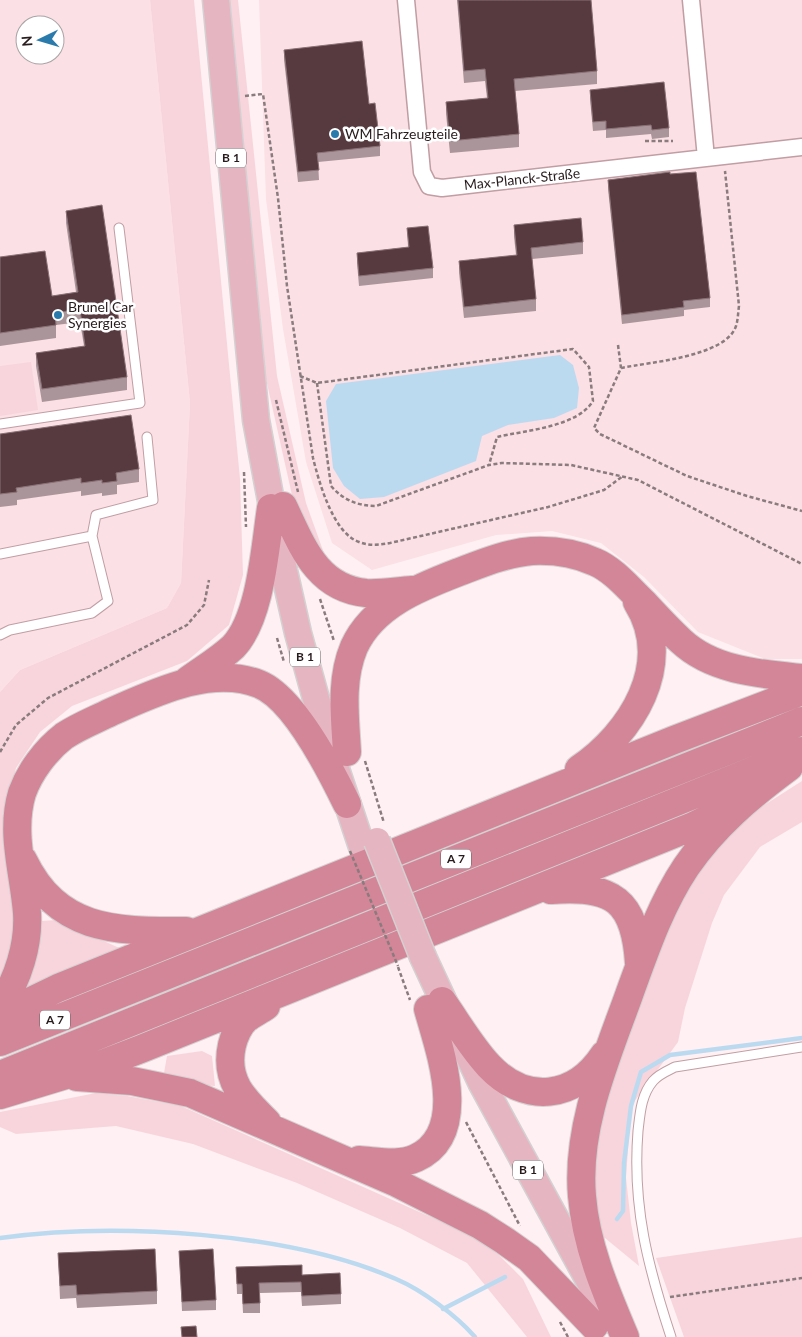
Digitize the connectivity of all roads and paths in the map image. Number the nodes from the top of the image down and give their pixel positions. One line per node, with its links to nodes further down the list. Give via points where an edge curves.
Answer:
1 (216, 0): 20 (main road, B 1, via 246,316)
2 (406, 0): 9 (street, Max-Planck-Straße, via 422,172 429,186 442,188)
3 (691, 0): 9 (street)
4 (263, 94): 13 (path)
5 (645, 141): 6 (path)
6 (673, 141)
7 (802, 147): 8 (street, Max-Planck-Straße)
8 (723, 156): 9 (street, Max-Planck-Straße); 12 (path, via 739,306 736,327 725,340 707,351)
9 (706, 158)
10 (120, 228): 16 (lane, via 140,404)
11 (618, 345): 12 (path)
12 (621, 368): 21 (path, via 594,428 600,434 687,476)
13 (300, 376): 14 (path); 19 (path, via 320,486 343,532 358,542 373,545 390,543 548,507 604,490)
14 (317, 382): 18 (path, via 331,486 349,501 376,506); 18 (path, via 573,349 589,367 594,401 588,410 575,419 497,437)
15 (275, 397): 20 (path)
16 (0, 424)
17 (147, 437): 22 (lane, via 153,500 96,515)
18 (489, 465): 19 (path, via 571,465)
19 (623, 476): 24 (path, via 638,480)
20 (285, 504): 28 (highway, via 309,559 327,578 347,590 367,593); 32 (highway, via 247,626 233,646); 37 (main road, B 1, via 311,629); 41 (main road, B 1, via 298,633)
21 (802, 511)
22 (92, 536): 23 (lane); 29 (lane, via 108,601 92,613 10,630)
23 (0, 554)
24 (802, 564)
25 (208, 580): 36 (path, via 204,605 188,626 48,698 16,725)
26 (628, 588): 28 (highway, via 597,562 555,550 507,555); 31 (highway, via 682,642 705,658 740,669); 39 (highway, via 643,614 651,639 650,675 644,694 626,726 613,741)
27 (318, 590): 30 (path)
28 (413, 590): 37 (highway, via 368,625 354,646 345,676)
29 (0, 635)
30 (334, 644)
31 (802, 678)
32 (183, 684): 41 (highway, via 229,677 261,685 281,701 303,728 326,761); 43 (highway, via 87,723 45,754 22,793 17,818)
33 (802, 691): 39 (highway)
34 (802, 721): 53 (highway, A 7)
35 (802, 751): 55 (highway, A 7)
36 (0, 752)
37 (355, 754): 42 (main road, B 1); 42 (path)
38 (802, 758): 40 (highway)
39 (542, 794): 45 (highway)
40 (743, 802): 44 (highway, via 691,827); 47 (highway, via 708,838 686,867 657,921)
41 (347, 804): 42 (main road, B 1)
42 (369, 842): 46 (main road, B 1, bridge); 46 (path, bridge)
43 (18, 849): 45 (highway, via 41,890 67,913 115,929); 50 (highway, via 27,930 18,968)
44 (534, 891): 47 (highway, via 581,888 601,892 619,902 630,916 637,936); 48 (highway)
45 (200, 931): 51 (highway, via 58,988)
46 (409, 962): 49 (main road, B 1); 49 (path)
47 (640, 967): 52 (highway)
48 (295, 987): 56 (highway, via 141,1049); 59 (highway, via 245,1020 234,1038 229,1061 240,1093)
49 (427, 1004): 52 (highway, via 504,1079 544,1093 563,1090 579,1082 595,1069); 58 (highway, via 445,1072); 65 (main road, B 1, via 503,1160); 67 (main road, B 1, via 514,1143)
50 (0, 1006)
51 (0, 1016)
52 (613, 1041): 68 (highway, via 590,1111 583,1152 582,1195 588,1238)
53 (0, 1042)
54 (802, 1047): 63 (lane, via 675,1067 652,1082 641,1105 636,1159 640,1223)
55 (0, 1075)
56 (63, 1076): 57 (highway); 59 (highway, via 169,1087)
57 (0, 1095)
58 (448, 1100): 60 (highway, via 442,1130 433,1144 417,1158 400,1162); 61 (path, via 462,1116)
59 (278, 1131): 60 (highway)
60 (343, 1160): 65 (highway, via 438,1203 505,1241 529,1258)
61 (522, 1230)
62 (802, 1278): 63 (path)
63 (660, 1298): 69 (lane)
64 (560, 1321): 66 (path)
65 (597, 1332)
66 (568, 1337)
67 (621, 1337)
68 (625, 1337)
69 (671, 1337)

